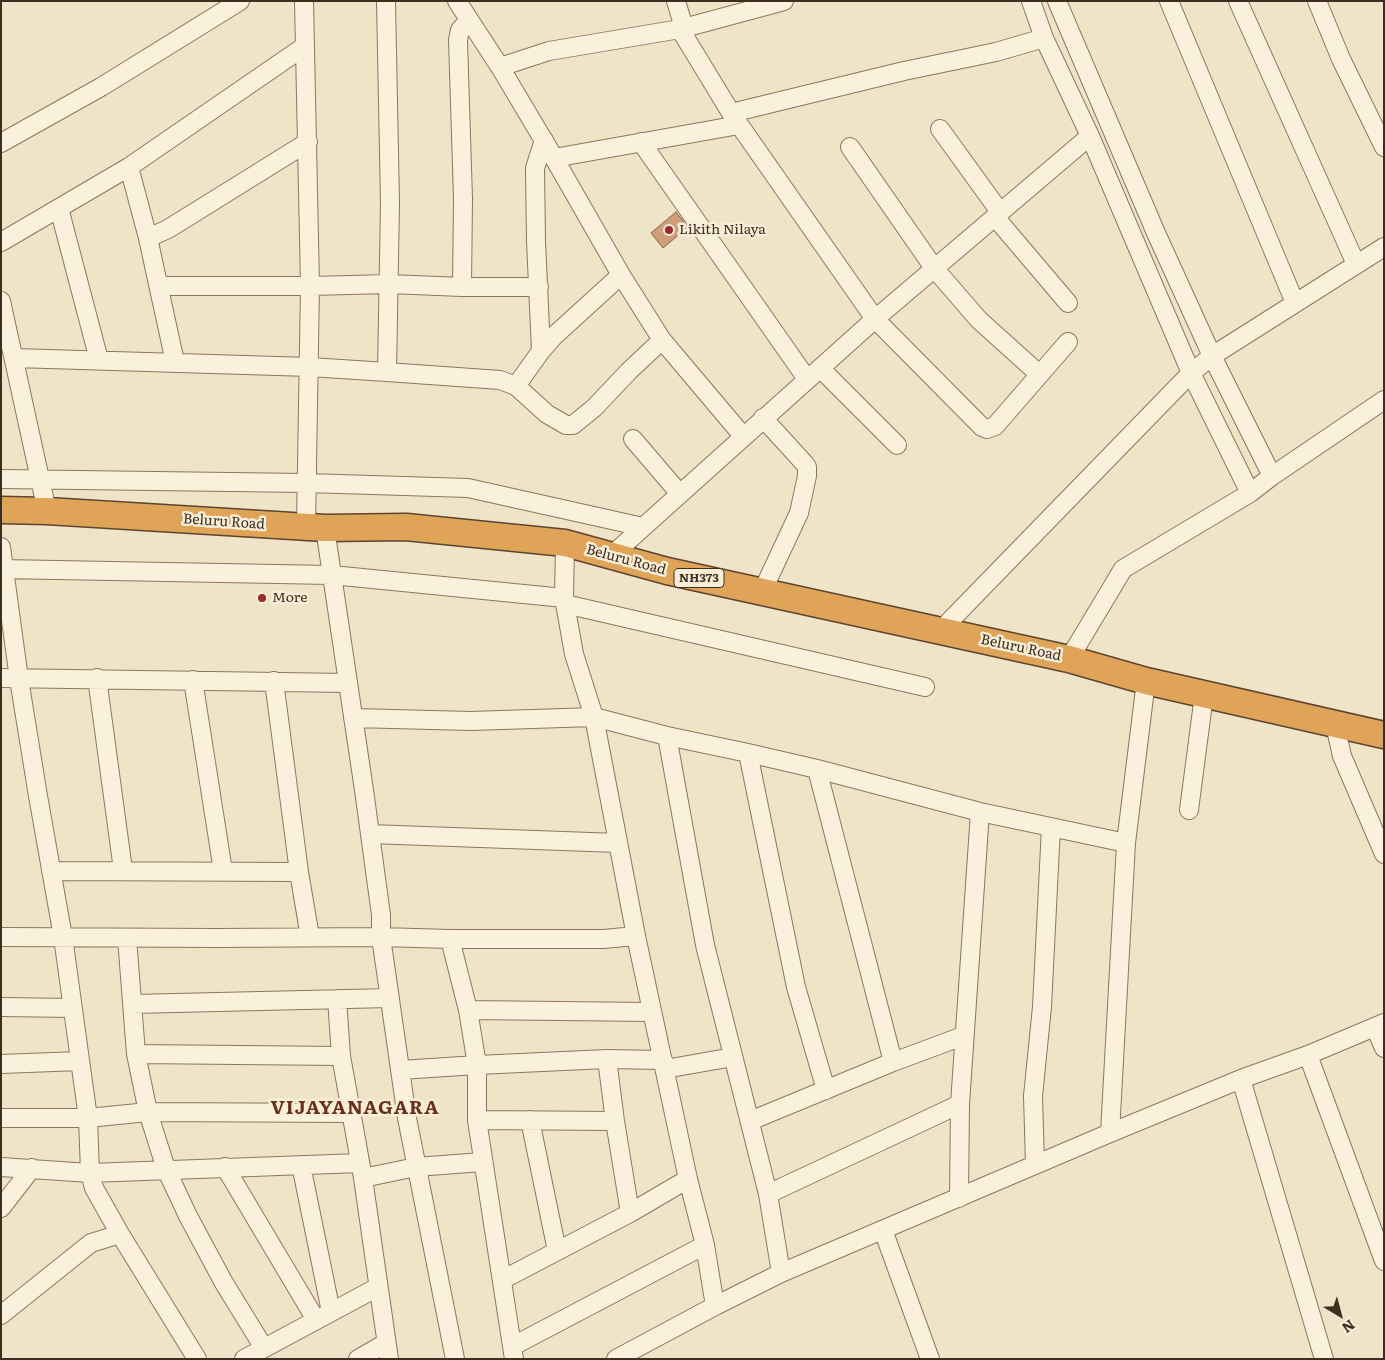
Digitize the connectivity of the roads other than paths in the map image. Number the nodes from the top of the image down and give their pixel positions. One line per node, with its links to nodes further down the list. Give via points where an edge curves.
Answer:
1 (240, 1): 23 (street)
2 (304, 1): 15 (street)
3 (386, 1): 36 (street)
4 (456, 1): 12 (street)
5 (676, 1): 13 (street)
6 (784, 1): 13 (street)
7 (1057, 1): 49 (street)
8 (1169, 1): 43 (street)
9 (1238, 1): 33 (street)
10 (1317, 1): 25 (street)
11 (1038, 4): 14 (street)
12 (469, 20): 16 (street); 39 (street, via 460,30 458,40)
13 (682, 28): 16 (street, via 549,51); 17 (street)
14 (1044, 38): 17 (street, via 996,52 904,71); 19 (street)
15 (305, 46): 21 (street); 27 (street)
16 (500, 68): 20 (street)
17 (735, 119): 22 (street); 44 (street)
18 (940, 129): 29 (street)
19 (1090, 136): 29 (street); 56 (street)
20 (544, 140): 26 (street); 40 (street, via 536,168)
21 (308, 142): 30 (street); 38 (street)
22 (641, 142): 26 (street); 54 (street)
23 (1, 143)
24 (850, 147): 34 (street)
25 (1384, 147)
26 (554, 158): 35 (street)
27 (129, 167): 28 (street); 30 (street)
28 (59, 208): 31 (street); 50 (street)
29 (998, 214): 34 (street); 42 (street)
30 (148, 238): 37 (street)
31 (1, 242)
32 (1384, 247): 33 (street)
33 (1356, 264): 43 (street)
34 (934, 268): 44 (street); 55 (street, via 979,320)
35 (621, 275): 45 (street); 47 (street)
36 (390, 284): 38 (street); 39 (street); 53 (street)
37 (159, 286): 38 (street); 51 (street)
38 (310, 286): 52 (street)
39 (462, 287): 40 (street)
40 (539, 287): 47 (street)
41 (1, 301): 48 (street)
42 (1068, 303)
43 (1295, 303): 49 (street)
44 (875, 319): 54 (street); 55 (street, via 987,429 995,426)
45 (662, 340): 57 (street, via 573,425 566,425 547,414); 60 (street)
46 (1068, 342): 55 (street)
47 (541, 351): 57 (street)
48 (10, 352): 50 (street); 65 (street)
49 (1212, 356): 56 (street); 63 (street)
50 (99, 360): 51 (street)
51 (175, 362): 52 (street)
52 (310, 367): 53 (street); 66 (street)
53 (388, 372): 57 (street, via 500,380)
54 (814, 374): 59 (street); 62 (street)
55 (1039, 374)
56 (1191, 374): 67 (street); 80 (street)
57 (516, 386)
58 (1384, 400): 63 (street)
59 (763, 418): 60 (street); 78 (street, via 804,463 807,476 799,513)
60 (743, 436): 68 (street)
61 (633, 439): 68 (street)
62 (897, 445)
63 (1272, 476): 67 (street)
64 (1, 479): 65 (street)
65 (41, 480): 66 (street); 70 (street)
66 (307, 483): 71 (street, via 468,488); 72 (street)
67 (1250, 493): 81 (street, via 1123,569)
68 (680, 494): 71 (street)
69 (1, 510): 70 (highway, Beluru Road / NH373)
70 (47, 511): 72 (highway, Beluru Road / NH373)
71 (644, 527): 75 (street)
72 (316, 528): 73 (highway, Beluru Road / NH373, via 406,526); 77 (street)
73 (565, 543): 75 (highway, Beluru Road / NH373); 79 (street)
74 (1, 547): 76 (street)
75 (611, 556): 78 (highway, Beluru Road / NH373)
76 (3, 570): 77 (street); 84 (street)
77 (332, 575): 79 (street); 88 (street)
78 (762, 592): 80 (highway, Beluru Road / NH373)
79 (564, 601): 89 (street); 91 (street, via 574,654)
80 (940, 631): 81 (highway, Beluru Road / NH373)
81 (1069, 659): 87 (highway, Beluru Road / NH373)
82 (1, 678): 84 (street)
83 (97, 678): 84 (street); 85 (street); 105 (street)
84 (19, 679): 106 (street)
85 (194, 680): 86 (street); 107 (street)
86 (274, 681): 88 (street); 108 (street)
87 (1146, 681): 90 (highway, Beluru Road / NH373); 102 (street)
88 (348, 683): 92 (street)
89 (925, 687)
90 (1204, 695): 93 (highway, Beluru Road / NH373); 98 (street)
91 (594, 717): 92 (street, via 471,721); 95 (street); 103 (street)
92 (353, 718): 101 (street)
93 (1336, 725): 94 (highway, Beluru Road / NH373); 104 (street, via 1342,756)
94 (1384, 735)
95 (668, 736): 96 (street); 129 (street, via 705,945)
96 (748, 753): 97 (street); 138 (street, via 796,987)
97 (817, 769): 99 (street); 132 (street)
98 (1189, 810)
99 (980, 812): 100 (street); 124 (street)
100 (1051, 827): 102 (street); 150 (street, via 1042,1007 1033,1096)
101 (370, 834): 103 (street); 113 (street)
102 (1126, 843): 148 (street)
103 (618, 844): 109 (street)
104 (1384, 854)
105 (123, 870): 106 (street); 107 (street)
106 (51, 871): 111 (street)
107 (223, 871): 108 (street)
108 (298, 872): 112 (street)
109 (636, 936): 115 (street); 122 (street)
110 (1, 937): 111 (street)
111 (63, 937): 114 (street); 120 (street)
112 (310, 937): 113 (street); 114 (street)
113 (382, 937): 115 (street); 116 (street)
114 (127, 938): 118 (street)
115 (450, 940): 121 (street)
116 (390, 998): 117 (street); 136 (street)
117 (338, 1000): 118 (street); 128 (street)
118 (132, 1004): 126 (street)
119 (1, 1007): 120 (street)
120 (72, 1008): 131 (street)
121 (468, 1010): 122 (street); 134 (street)
122 (652, 1012): 135 (street)
123 (1380, 1025): 125 (street); 127 (street)
124 (963, 1036): 132 (street); 139 (street)
125 (1384, 1048)
126 (136, 1054): 128 (street); 140 (street)
127 (1308, 1055): 137 (street); 168 (street)
128 (341, 1056): 141 (street)
129 (734, 1057): 135 (street); 147 (street)
130 (607, 1059): 134 (street); 135 (street); 146 (street)
131 (80, 1061): 133 (street); 143 (street)
132 (893, 1062): 138 (street)
133 (1, 1064)
134 (478, 1065): 136 (street); 144 (street)
135 (664, 1065): 159 (street)
136 (400, 1070): 153 (street)
137 (1241, 1079): 148 (street); 184 (street)
138 (826, 1090): 147 (street)
139 (960, 1104): 160 (street); 161 (street)
140 (148, 1112): 141 (street); 143 (street); 156 (street)
141 (351, 1113): 157 (street)
142 (1, 1118): 143 (street)
143 (88, 1118): 158 (street)
144 (477, 1120): 145 (street); 149 (street)
145 (530, 1120): 146 (street); 167 (street)
146 (615, 1121): 163 (street)
147 (750, 1121): 160 (street)
148 (1110, 1133): 150 (street)
149 (482, 1162): 153 (street); 170 (street)
150 (1035, 1164): 161 (street)
151 (301, 1165): 155 (street); 157 (street); 174 (street)
152 (1, 1167): 154 (street)
153 (416, 1167): 157 (street); 181 (street)
154 (32, 1168): 158 (street); 162 (street)
155 (224, 1168): 156 (street); 174 (street)
156 (166, 1169): 158 (street); 175 (street, via 224,1283)
157 (362, 1171): 171 (street)
158 (90, 1173): 165 (street, via 94,1188)
159 (688, 1179): 163 (street); 166 (street)
160 (768, 1194): 169 (street)
161 (958, 1198): 164 (street)
162 (1, 1208)
163 (630, 1213): 167 (street)
164 (883, 1230): 169 (street); 183 (street)
165 (120, 1234): 173 (street, via 90,1243); 178 (street)
166 (705, 1245): 172 (street); 177 (street)
167 (557, 1252): 170 (street)
168 (1384, 1261)
169 (781, 1273): 172 (street)
170 (502, 1280): 177 (street)
171 (378, 1287): 174 (street); 176 (street)
172 (715, 1306): 182 (street)
173 (1, 1316)
174 (324, 1316): 175 (street)
175 (264, 1348): 179 (street)
176 (388, 1351): 180 (street)
177 (514, 1352)
178 (190, 1356)
179 (244, 1359)
180 (358, 1359)
181 (455, 1359)
182 (616, 1359)
183 (930, 1359)
184 (1324, 1359)

